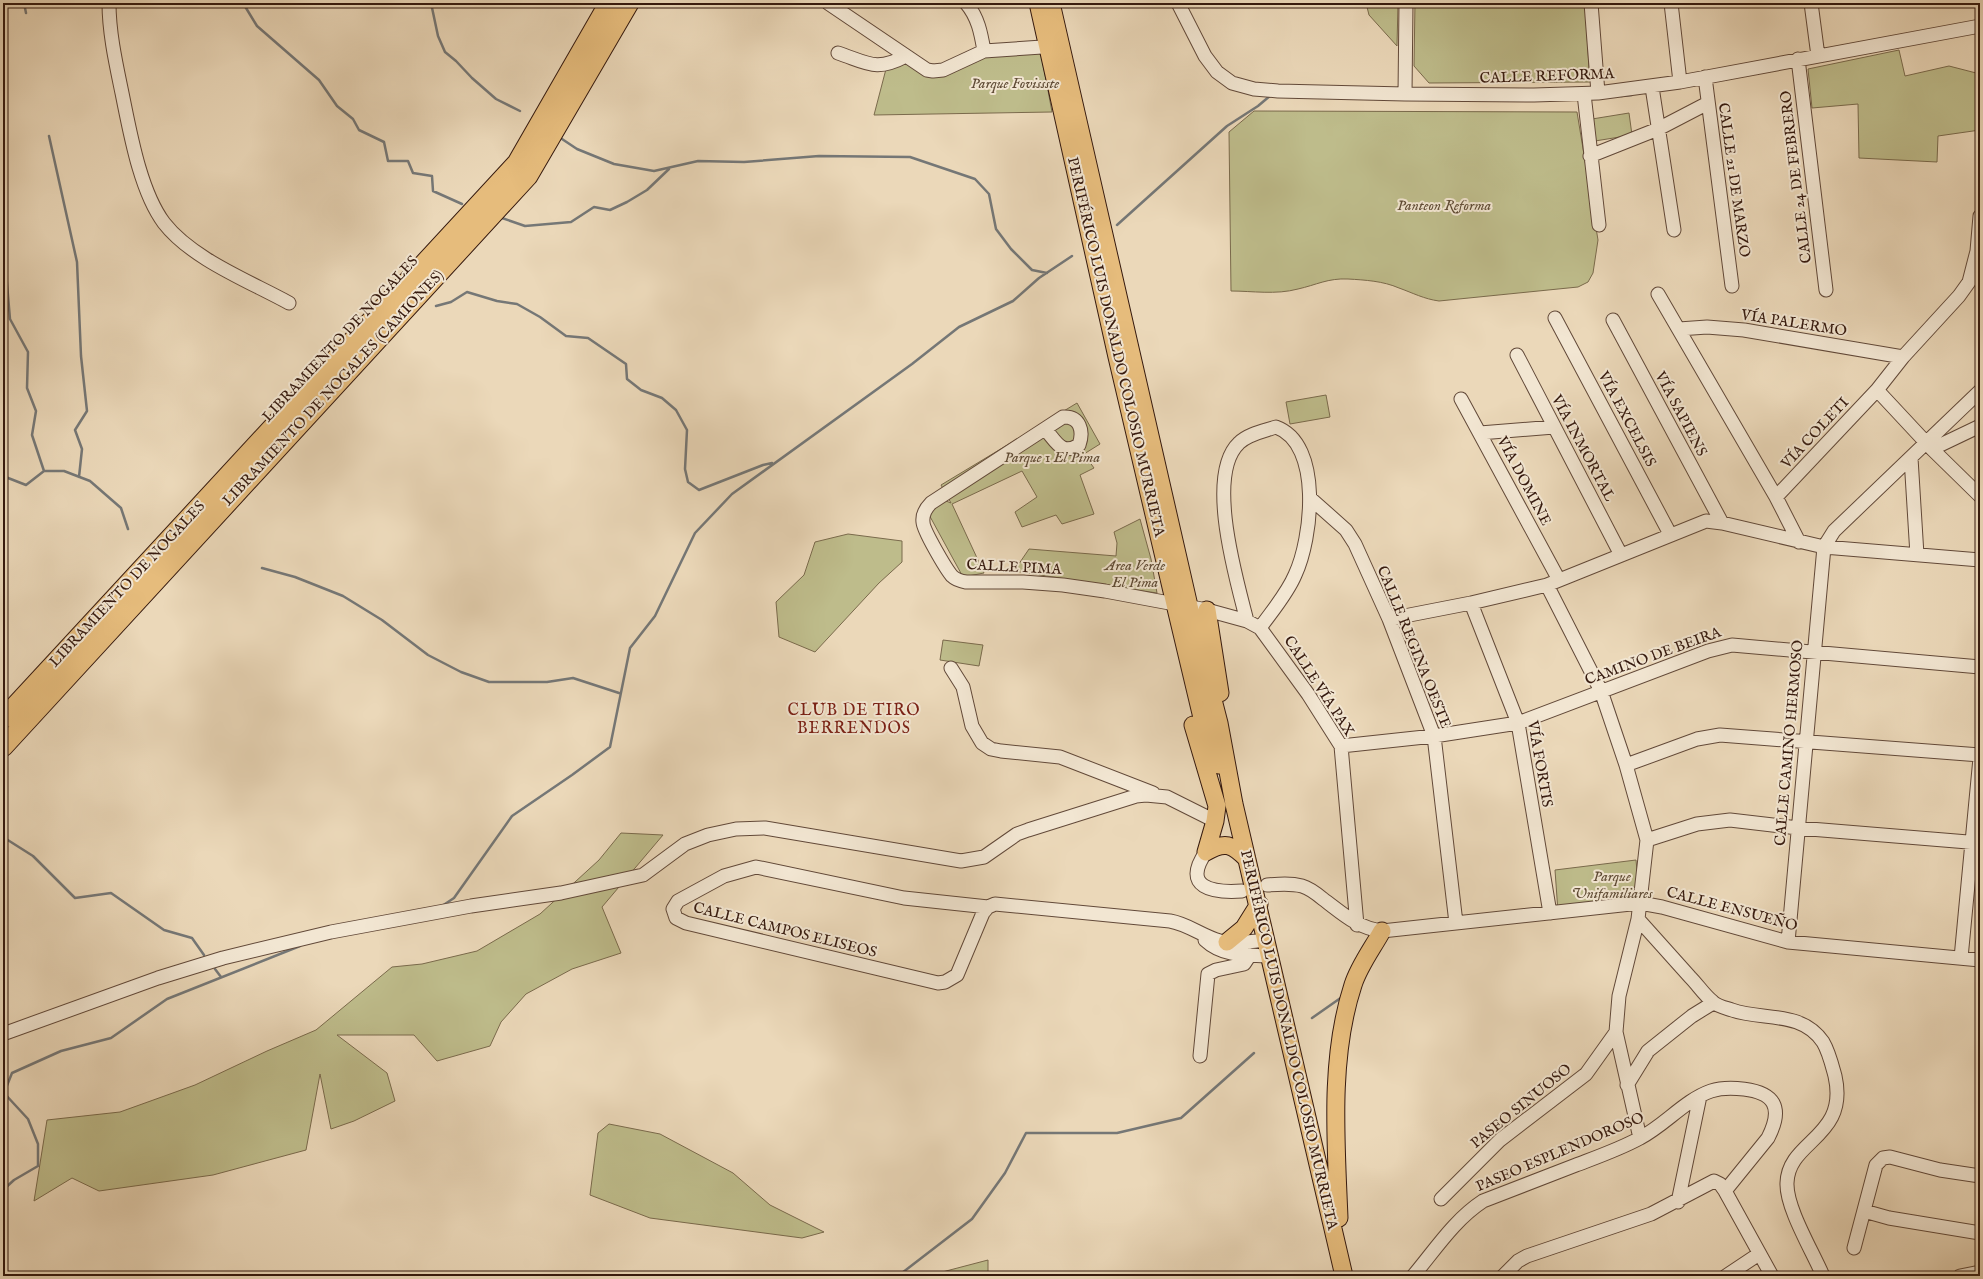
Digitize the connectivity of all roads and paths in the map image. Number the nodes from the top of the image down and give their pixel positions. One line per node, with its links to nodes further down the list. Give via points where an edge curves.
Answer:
1 (109, 3): 38 (street, via 118,70 139,165 151,199 164,222 182,240 209,260)
2 (596, 3): 75 (highway, LIBRAMIENTO DE NOGALES, via 506,158)
3 (609, 3): 76 (highway, LIBRAMIENTO DE NOGALES, via 517,163)
4 (622, 3): 79 (highway, via 522,172)
5 (629, 3): 83 (highway, LIBRAMIENTO DE NOGALES (CAMIONES), via 528,176)
6 (828, 3): 20 (street)
7 (966, 3): 18 (street, via 979,26)
8 (1038, 3): 17 (main road, PERIFÉRICO LUIS DONALDO COLOSIO MURRIETA)
9 (1051, 3): 17 (main road, PERIFÉRICO LUIS DONALDO COLOSIO MURRIETA)
10 (1060, 3): 17 (main road)
11 (1178, 3): 27 (street, CALLE REFORMA, via 1205,56 1217,72 1232,83 1254,89 1278,91)
12 (1406, 3): 27 (street)
13 (1591, 3): 26 (street)
14 (1671, 3): 24 (street)
15 (1811, 3): 21 (street)
16 (1980, 26): 21 (street, CALLE REFORMA)
17 (1055, 42): 18 (street); 65 (main road, PERIFÉRICO LUIS DONALDO COLOSIO MURRIETA, via 1117,357)
18 (984, 51): 20 (street, via 938,71 927,70)
19 (838, 53): 20 (street, via 880,66)
20 (906, 56)
21 (1818, 56): 22 (street, CALLE REFORMA)
22 (1798, 59): 23 (street, CALLE REFORMA); 36 (street, CALLE 24 DE FEBRERO)
23 (1705, 78): 24 (street, CALLE REFORMA); 29 (street, CALLE 21 DE MARZO)
24 (1680, 82): 25 (street, CALLE REFORMA)
25 (1652, 87): 26 (street, CALLE REFORMA); 30 (street)
26 (1598, 93): 28 (street, CALLE REFORMA)
27 (1405, 94): 28 (street, CALLE REFORMA)
28 (1584, 94): 31 (street)
29 (1708, 103): 30 (street); 35 (street, CALLE 21 DE MARZO)
30 (1658, 129): 31 (street); 34 (street)
31 (1590, 156): 33 (street)
32 (1980, 216): 43 (street, VÍA COLETI, via 1977,251 1969,282)
33 (1599, 225)
34 (1674, 230)
35 (1732, 286)
36 (1826, 290)
37 (1658, 294): 41 (street)
38 (289, 303)
39 (1555, 318): 57 (street, VÍA EXCELSIS)
40 (1613, 320): 56 (street, VÍA SAPIENS)
41 (1679, 329): 43 (street, VÍA PALERMO, via 1707,327 1744,330); 54 (street)
42 (1517, 355): 48 (street, VÍA INMORTAL)
43 (1902, 357): 44 (street, VÍA COLETI)
44 (1877, 390): 51 (street); 54 (street, VÍA COLETI)
45 (1980, 391): 51 (street)
46 (1460, 399): 50 (street, VÍA DOMINE)
47 (1980, 426): 51 (street)
48 (1554, 428): 50 (street); 60 (street, VÍA INMORTAL)
49 (1045, 429): 65 (street, CALLE PIMA, via 931,503 926,509 923,517 926,532 951,574 957,580 966,582 1063,585)
50 (1480, 433): 63 (street, VÍA DOMINE)
51 (1929, 446): 52 (street); 53 (street)
52 (1911, 458): 59 (street, via 1834,531); 61 (street)
53 (1980, 496)
54 (1776, 497): 58 (street)
55 (1310, 498): 67 (street, CALLE REGINA OESTE, via 1351,537); 68 (street, via 1308,472 1300,452 1283,430 1276,427 1255,433 1239,443 1230,458 1223,490 1227,532); 69 (street, via 1305,542 1295,575)
56 (1722, 523): 57 (street, via 1701,522); 58 (street)
57 (1670, 534): 60 (street)
58 (1799, 542): 59 (street)
59 (1824, 547): 61 (street); 70 (street, CALLE CAMINO HERMOSO)
60 (1621, 555): 63 (street)
61 (1917, 555): 62 (street)
62 (1980, 560)
63 (1553, 582): 64 (street); 74 (street, VÍA DOMINE)
64 (1470, 603): 67 (street); 77 (street, VÍA FORTIS)
65 (1182, 605): 66 (street, CALLE VÍA PAX); 73 (main road, PERIFÉRICO LUIS DONALDO COLOSIO MURRIETA); 78 (main road, PERIFÉRICO LUIS DONALDO COLOSIO MURRIETA)
66 (1207, 610): 68 (street, CALLE VÍA PAX); 78 (main road, via 1220,685)
67 (1389, 619): 80 (street, CALLE REGINA OESTE)
68 (1247, 621): 69 (street, CALLE VÍA PAX)
69 (1260, 628): 82 (street, CALLE VÍA PAX, via 1308,694)
70 (1814, 652): 71 (street, CAMINO DE BEIRA); 74 (street, CAMINO DE BEIRA, via 1742,644 1721,647); 81 (street, CALLE CAMINO HERMOSO)
71 (1980, 667)
72 (951, 668): 86 (street, via 963,687 972,726 986,746 1001,751 1060,757)
73 (1193, 682): 78 (main road, PERIFÉRICO LUIS DONALDO COLOSIO MURRIETA); 87 (main road, via 1188,705 1216,798)
74 (1601, 691): 77 (street, CAMINO DE BEIRA); 85 (street, VÍA DOMINE)
75 (3, 705)
76 (3, 719)
77 (1518, 723): 80 (street, CAMINO DE BEIRA); 98 (street, VÍA FORTIS)
78 (1211, 725): 92 (main road, PERIFÉRICO LUIS DONALDO COLOSIO MURRIETA)
79 (3, 736)
80 (1434, 736): 82 (street, CAMINO DE BEIRA); 100 (street, CALLE REGINA OESTE)
81 (1806, 741): 84 (street); 85 (street, via 1720,735 1698,739); 88 (street, CALLE CAMINO HERMOSO)
82 (1341, 746): 101 (street, CALLE VÍA PAX)
83 (3, 747)
84 (1980, 756): 90 (street)
85 (1626, 765): 89 (street, VÍA DOMINE)
86 (1156, 794): 87 (street); 111 (street, via 1136,796 1028,830 1017,834 984,857 961,861 765,828 736,829 708,835 685,844 643,875 561,893 471,906 331,932 231,956 158,978)
87 (1215, 821): 91 (main road)
88 (1798, 828): 89 (street, via 1713,820); 90 (street); 103 (street, CALLE CAMINO HERMOSO)
89 (1647, 840): 96 (street)
90 (1976, 843): 107 (street)
91 (1206, 852): 92 (main road, via 1219,846 1231,846); 94 (street, via 1196,873 1202,885 1207,889 1221,892)
92 (1247, 859): 95 (main road, PERIFÉRICO LUIS DONALDO COLOSIO MURRIETA)
93 (1267, 885): 101 (street, via 1302,886 1314,892)
94 (1242, 891)
95 (1259, 904): 104 (main road, via 1244,928); 105 (main road, PERIFÉRICO LUIS DONALDO COLOSIO MURRIETA)
96 (1640, 904): 98 (street, CALLE ENSUEÑO); 99 (street); 103 (street, CALLE ENSUEÑO, via 1662,907)
97 (988, 907): 97 (street, CALLE CAMPOS ELISEOS, via 904,898 756,867 724,876 678,901 673,909 676,918 686,923 938,983 957,975 983,913); 104 (street, CALLE CAMPOS ELISEOS, via 1005,904 1170,921 1196,930)
98 (1550, 913): 100 (street, CALLE ENSUEÑO)
99 (1638, 919): 109 (street); 110 (street, via 1619,996)
100 (1456, 923): 102 (street, CALLE ENSUEÑO)
101 (1357, 925): 102 (street, CALLE ENSUEÑO)
102 (1382, 931): 124 (main road, via 1354,983 1348,1000 1338,1067 1336,1137)
103 (1788, 942): 107 (street, CALLE ENSUEÑO)
104 (1219, 943): 105 (street); 106 (street, CALLE CAMPOS ELISEOS, via 1228,953)
105 (1269, 948): 106 (street, CALLE CAMPOS ELISEOS); 124 (main road, PERIFÉRICO LUIS DONALDO COLOSIO MURRIETA)
106 (1250, 955): 112 (street, via 1244,964 1208,974)
107 (1961, 958): 108 (street, CALLE ENSUEÑO)
108 (1980, 960)
109 (1713, 1003): 113 (street, via 1692,1016 1648,1051); 130 (street, via 1745,1014 1792,1020 1806,1026 1823,1042 1837,1089 1836,1110 1825,1128 1792,1167 1787,1184 1792,1205)
110 (1616, 1032): 113 (street); 118 (street, PASEO SINUOSO, via 1586,1074 1500,1140)
111 (3, 1034)
112 (1200, 1056)
113 (1627, 1085): 115 (street)
114 (1700, 1096): 115 (street, PASEO ESPLENDOROSO); 117 (street, PASEO ESPLENDOROSO, via 1722,1089 1738,1088 1762,1094 1774,1104 1775,1119 1768,1138); 119 (street)
115 (1640, 1138): 126 (street, PASEO ESPLENDOROSO, via 1483,1201 1457,1222)
116 (1980, 1176): 120 (street, via 1940,1170 1890,1157 1883,1158 1876,1165)
117 (1725, 1191): 119 (street, via 1718,1182 1711,1182); 123 (street)
118 (1441, 1199)
119 (1678, 1202): 127 (street, via 1634,1221 1527,1256 1513,1265)
120 (1864, 1211): 121 (street, via 1889,1218); 122 (street)
121 (1980, 1233)
122 (1854, 1248)
123 (1759, 1254): 128 (street); 129 (street)
124 (1342, 1269)
125 (1980, 1272): 131 (street)
126 (1413, 1276)
127 (1503, 1276)
128 (1726, 1276)
129 (1772, 1276)
130 (1823, 1276)
131 (1960, 1276)

